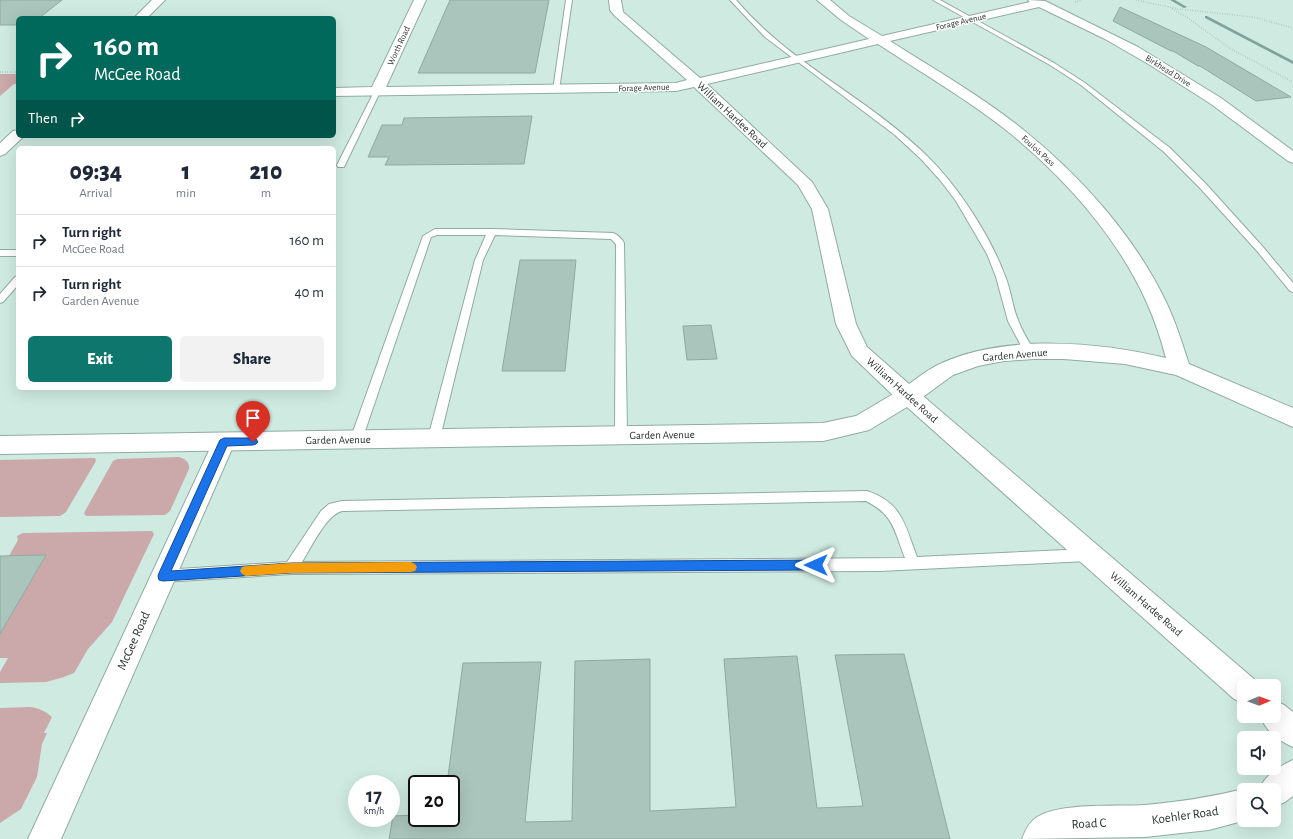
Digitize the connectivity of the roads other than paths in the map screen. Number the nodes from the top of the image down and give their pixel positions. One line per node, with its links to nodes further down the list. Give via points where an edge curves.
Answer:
1 (159, 0): 9 (street)
2 (420, 0): 16 (street, Worth Road)
3 (569, 0): 14 (lane)
4 (615, 0): 13 (street, William Hardee Road, via 619,14)
5 (733, 0): 12 (lane, via 755,25)
6 (823, 0): 11 (street, Foulois Pass, via 845,18)
7 (936, 0): 10 (lane)
8 (1037, 2): 10 (street, Forage Avenue); 19 (street, Birkhead Drive, via 1108,36 1169,71 1258,131)
9 (142, 16)
10 (972, 19): 11 (street, Forage Avenue); 25 (lane, via 1083,84 1167,150 1260,249)
11 (880, 40): 12 (street, Forage Avenue); 28 (street, Foulois Pass, via 1030,142 1084,195 1126,250 1154,296)
12 (798, 59): 13 (street, Forage Avenue); 27 (lane, via 898,133 943,178 960,200 991,254 1001,277 1013,321)
13 (697, 82): 14 (street, Forage Avenue, via 664,88); 29 (street, William Hardee Road, via 810,190 820,209 846,324 859,351)
14 (556, 90): 16 (street, Forage Avenue)
15 (336, 92): 16 (street, Forage Avenue)
16 (377, 92): 20 (lane)
17 (16, 136): 18 (street)
18 (0, 151)
19 (1293, 158)
20 (341, 165)
21 (492, 232): 31 (lane, via 613,236 620,243); 32 (lane, via 479,260); 33 (lane, via 435,232 427,236)
22 (0, 253): 23 (lane)
23 (16, 253)
24 (16, 281): 26 (lane)
25 (1293, 289)
26 (0, 300)
27 (1030, 352): 28 (street, Garden Avenue, via 1104,355); 29 (street, Garden Avenue, via 982,358 950,368)
28 (1180, 368): 30 (street, Garden Avenue)
29 (908, 396): 31 (street, Garden Avenue, via 861,424 823,432); 36 (street, William Hardee Road)
30 (1293, 418)
31 (621, 435): 32 (street, Garden Avenue)
32 (434, 438): 33 (street, Garden Avenue)
33 (356, 440): 34 (street, Garden Avenue)
34 (224, 442): 35 (street, Garden Avenue); 39 (street, McGee Road)
35 (0, 445)
36 (1090, 555): 37 (lane); 40 (street, William Hardee Road)
37 (913, 564): 38 (lane); 38 (lane, via 895,516 883,504 867,496 342,506 325,515)
38 (291, 568): 39 (lane)
39 (163, 576): 47 (street, McGee Road)
40 (1237, 683)
41 (1281, 721): 42 (street)
42 (1293, 732)
43 (1293, 776): 44 (street)
44 (1281, 785)
45 (1237, 807): 46 (street, Koehler Road)
46 (1149, 830): 48 (street, Road C, via 1072,824 1048,829)
47 (44, 839)
48 (1038, 839)

